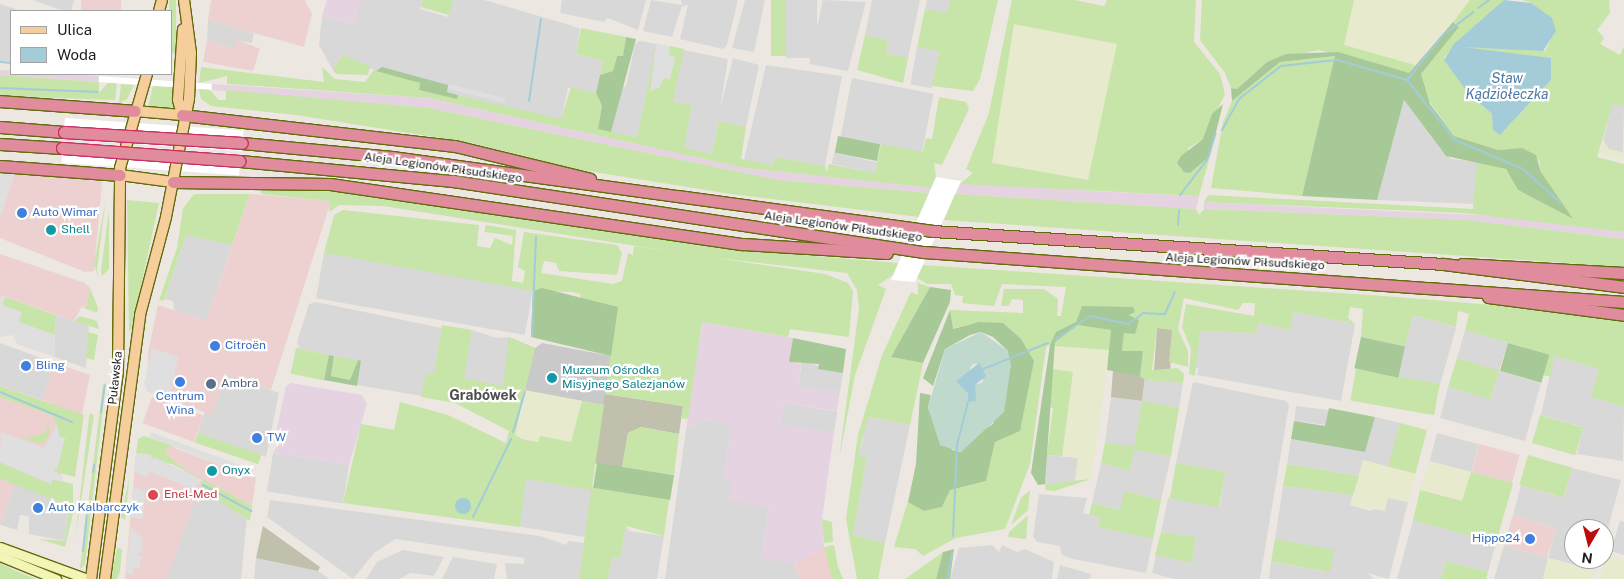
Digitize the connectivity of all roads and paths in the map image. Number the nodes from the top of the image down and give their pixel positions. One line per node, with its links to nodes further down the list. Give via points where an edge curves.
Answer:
1 (184, 3): 5 (main road, via 178,100)
2 (146, 75): 4 (main road)
3 (0, 101): 4 (highway)
4 (135, 111): 5 (main road); 9 (main road, Puławska)
5 (182, 115): 10 (main road, Puławska); 11 (highway, via 455,146)
6 (0, 127): 11 (highway, Aleja Legionów Piłsudskiego, bridge, via 242,143 392,157)
7 (0, 144): 12 (highway, Aleja Legionów Piłsudskiego, bridge, via 444,180)
8 (0, 166): 9 (highway)
9 (120, 175): 10 (main road); 22 (main road, Puławska, via 118,366)
10 (173, 182): 12 (highway, via 330,184 743,244); 23 (main road, Puławska, via 136,340)
11 (637, 192): 13 (highway, Aleja Legionów Piłsudskiego, via 933,231)
12 (924, 252): 16 (highway, Aleja Legionów Piłsudskiego)
13 (1443, 264): 14 (highway); 15 (highway, Aleja Legionów Piłsudskiego)
14 (1624, 273)
15 (1624, 287)
16 (1447, 288): 17 (highway, Aleja Legionów Piłsudskiego); 18 (highway, via 1478,296)
17 (1624, 302)
18 (1624, 315)
19 (0, 548): 22 (main road)
20 (0, 556): 21 (main road)
21 (56, 579)
22 (89, 579)
23 (104, 579)

